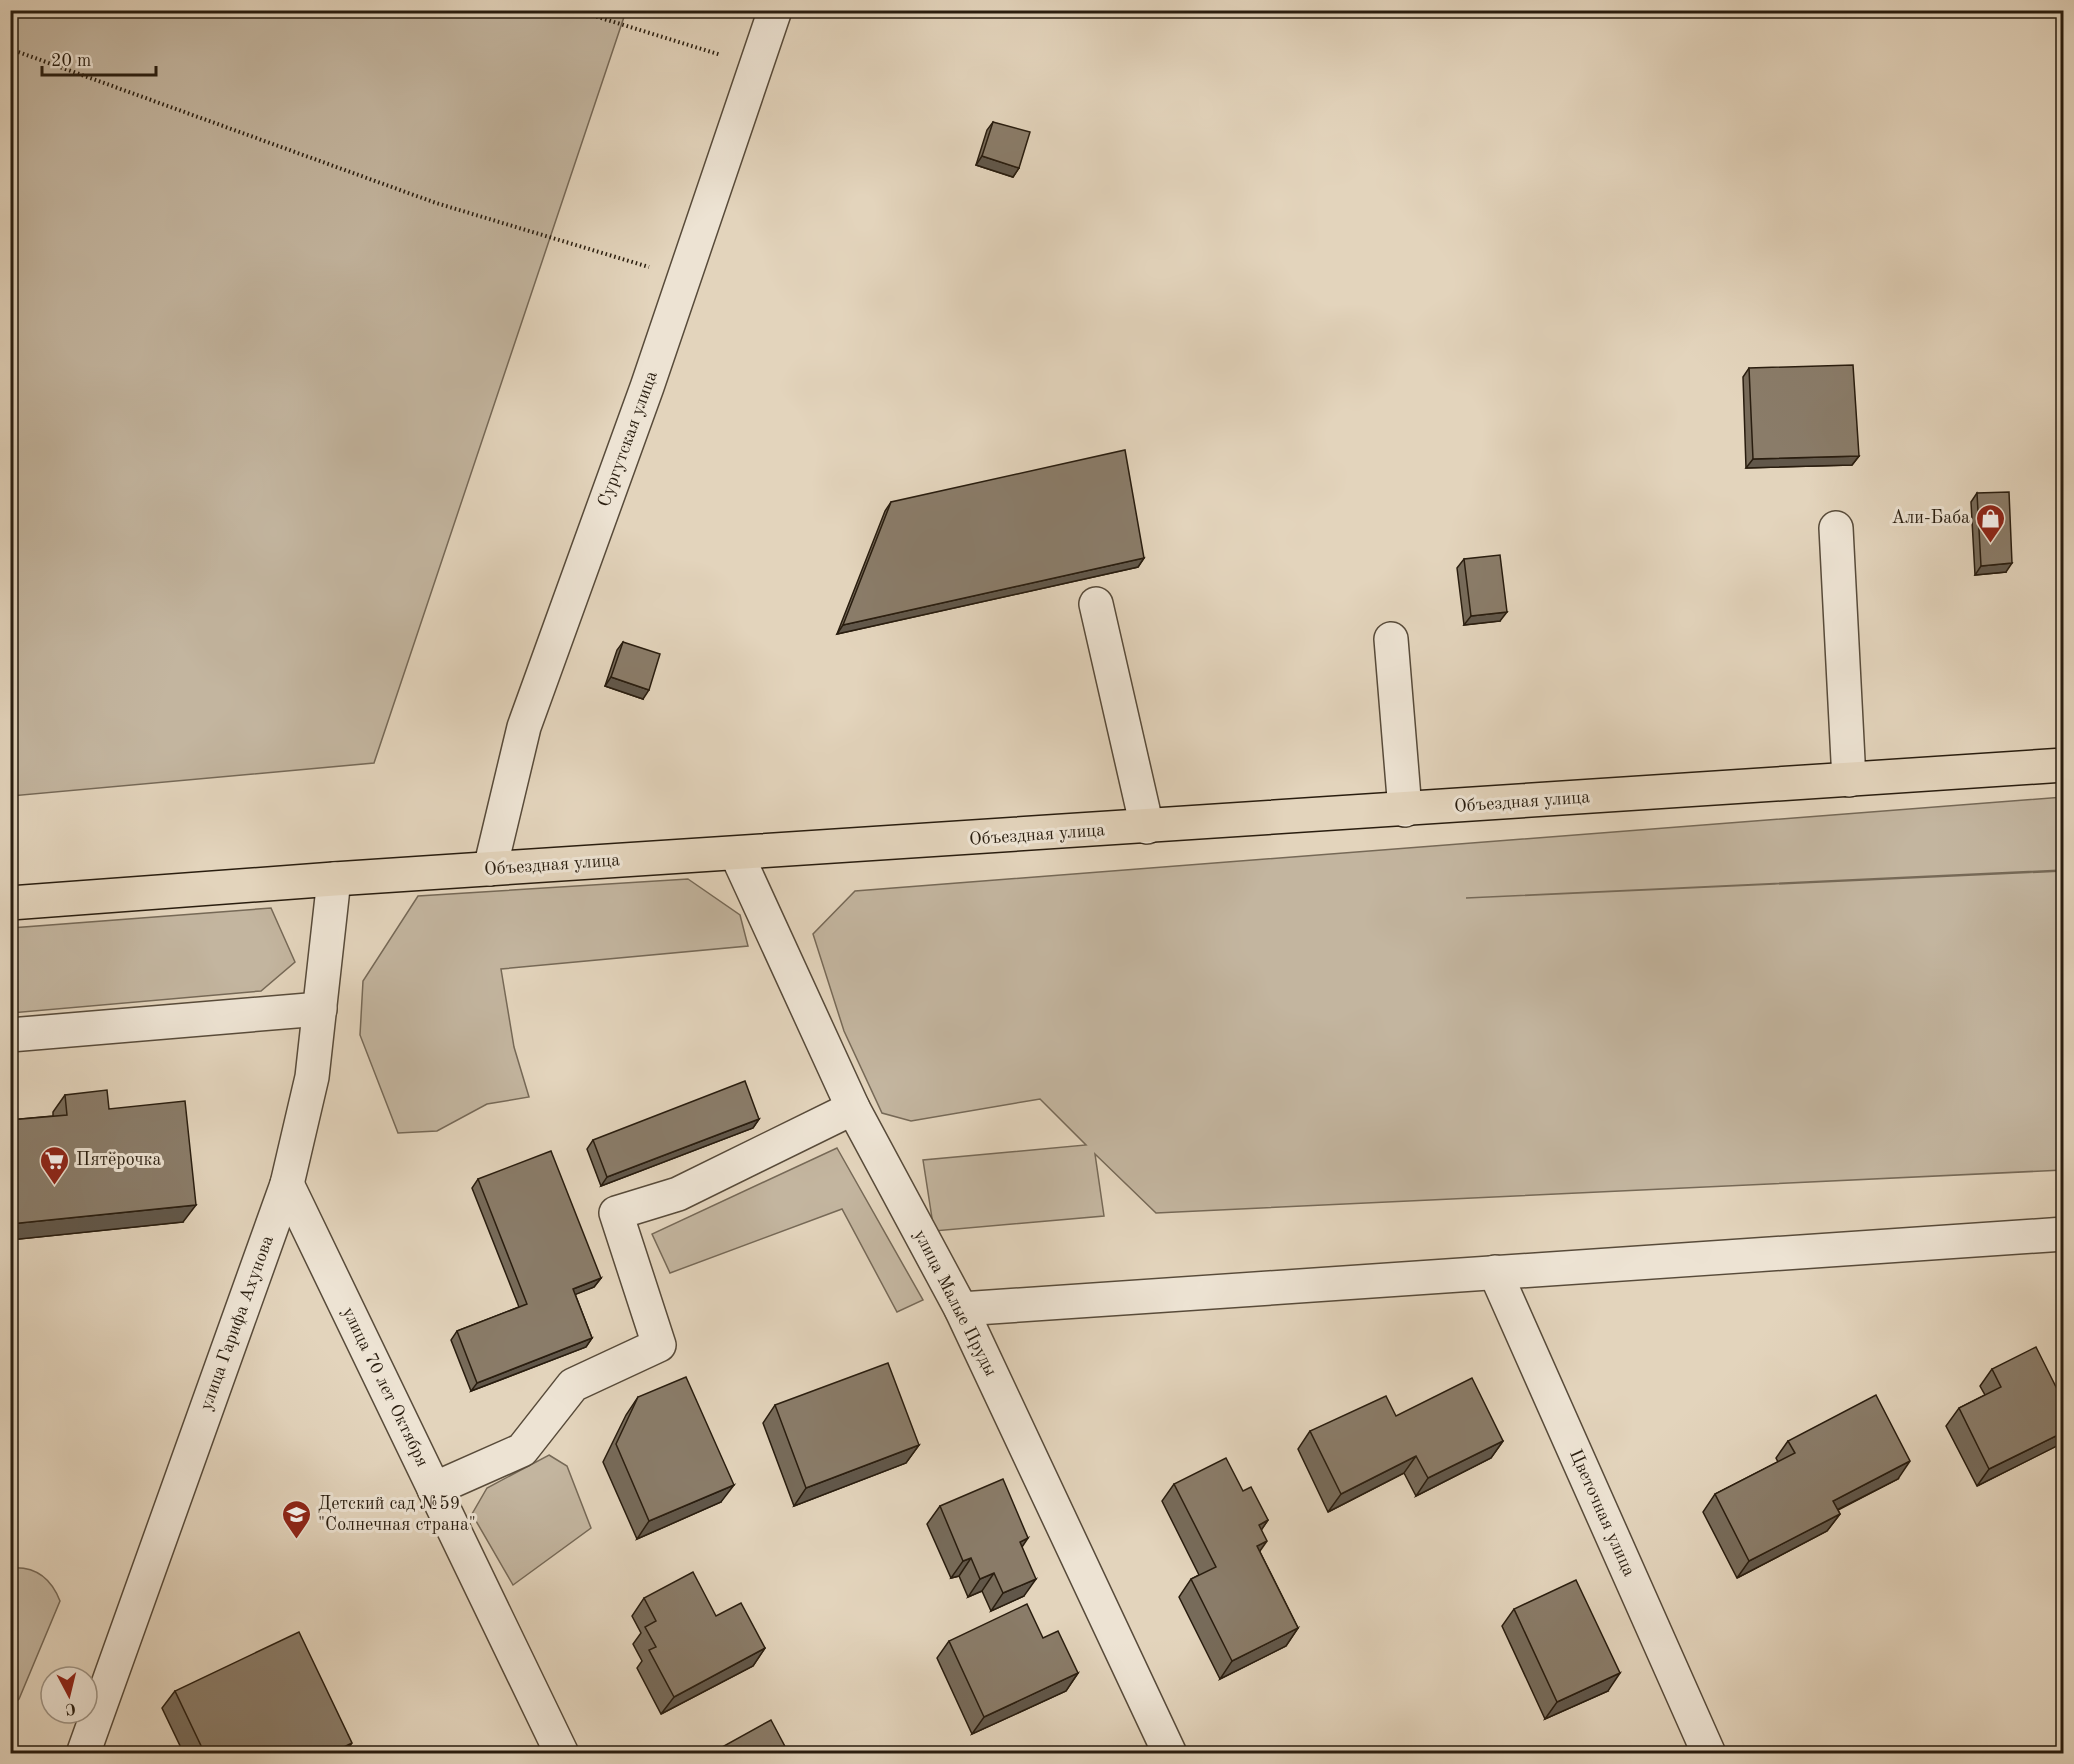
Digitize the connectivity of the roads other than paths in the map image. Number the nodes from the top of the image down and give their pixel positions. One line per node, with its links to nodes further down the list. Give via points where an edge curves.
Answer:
1 (775, 10): 10 (street, Сургутская улица, via 524,727)
2 (1836, 528): 6 (street)
3 (1096, 604): 8 (street)
4 (1391, 639): 7 (street)
5 (2064, 765): 6 (main road, Объездная улица)
6 (1849, 780): 7 (main road, Объездная улица)
7 (1405, 810): 8 (main road, Объездная улица)
8 (1147, 827): 9 (main road, Объездная улица)
9 (737, 855): 10 (main road, Объездная улица); 15 (street, улица Малые Пруды)
10 (490, 869): 11 (main road, Объездная улица)
11 (334, 879): 12 (main road, Объездная улица); 13 (street, улица Гарифа Ахунова)
12 (10, 903)
13 (320, 1009): 14 (street); 16 (street, улица Гарифа Ахунова, via 312,1077)
14 (10, 1035)
15 (853, 1108): 19 (street, улица Малые Пруды); 20 (street, via 678,1194 616,1213 659,1345 573,1385 522,1450)
16 (287, 1184): 20 (street, улица 70 лет Октября); 21 (street, улица Гарифа Ахунова)
17 (2064, 1234): 18 (street)
18 (1496, 1272): 19 (street); 24 (street, Цветочная улица)
19 (961, 1309): 23 (street, улица Малые Пруды)
20 (434, 1489): 22 (street, улица 70 лет Октября)
21 (83, 1754)
22 (562, 1754)
23 (1170, 1754)
24 (1709, 1754)

